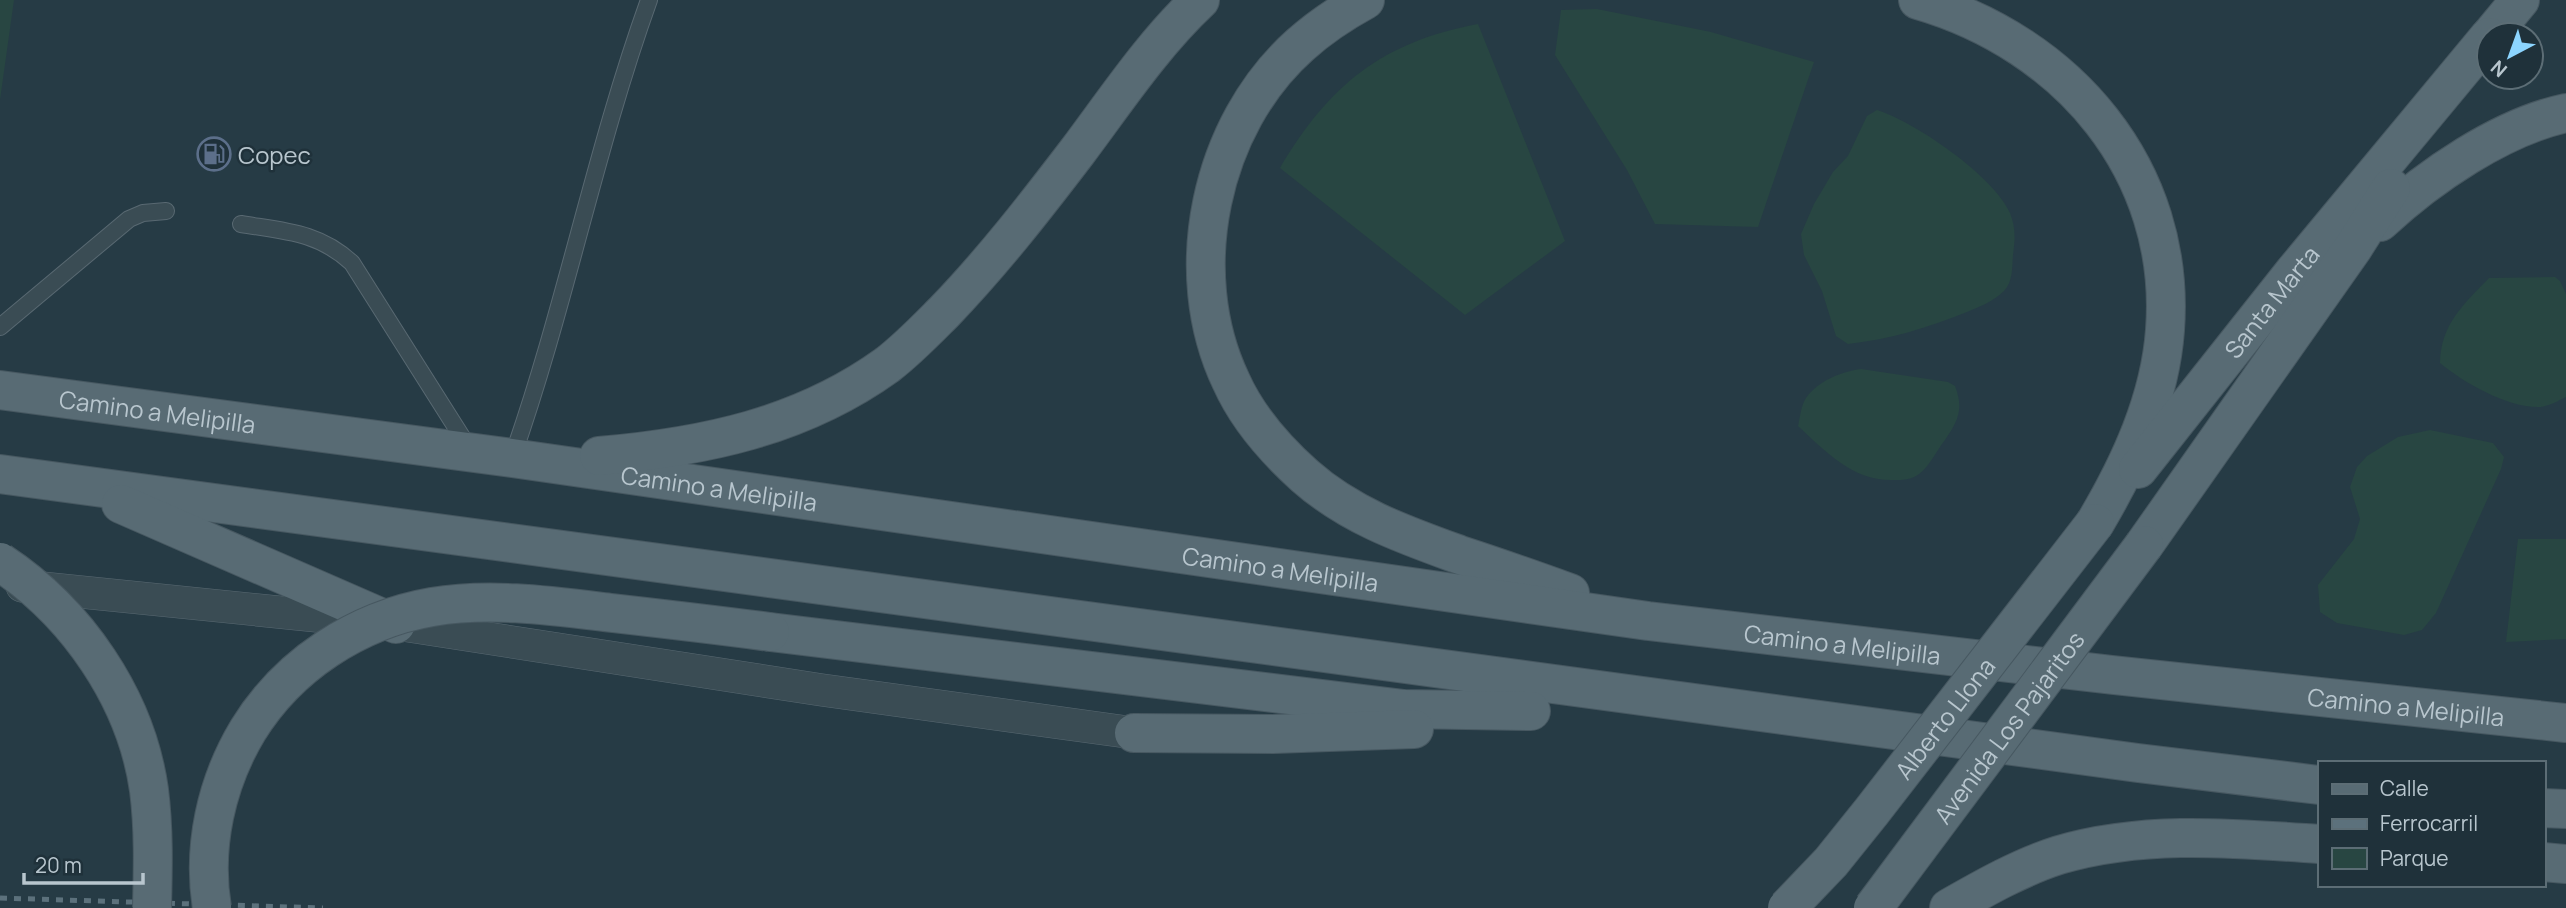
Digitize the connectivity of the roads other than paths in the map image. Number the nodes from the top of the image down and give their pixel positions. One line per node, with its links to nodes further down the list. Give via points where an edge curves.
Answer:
1 (649, 0): 16 (lane, via 628,57 534,395)
2 (1200, 0): 16 (main road, via 962,293 889,364 822,404 746,433 643,452)
3 (1365, 0): 23 (main road, via 1299,45 1280,66 1244,117 1225,159 1213,199 1206,276 1210,316 1231,382 1279,450 1306,477 1358,514)
4 (1918, 0): 19 (main road, via 1967,17 2050,68 2107,127 2130,162 2153,215 2164,261 2166,297 2160,366 2134,448)
5 (2520, 0): 6 (main road, Santa Marta)
6 (2502, 21)
7 (2475, 55): 8 (main road, Santa Marta)
8 (2452, 83): 12 (main road, Santa Marta); 19 (main road, Santa Marta, via 2294,272)
9 (2566, 113): 12 (main road, via 2526,126 2454,165 2406,199)
10 (166, 211): 13 (lane, via 130,219)
11 (241, 224): 15 (lane, via 324,241 352,263)
12 (2353, 248): 20 (main road, Santa Marta)
13 (0, 327)
14 (0, 390): 15 (main road, Camino a Melipilla)
15 (472, 453): 16 (main road, Camino a Melipilla)
16 (512, 458): 23 (main road, Camino a Melipilla)
17 (0, 474): 18 (main road)
18 (78, 485): 24 (main road); 25 (main road)
19 (2095, 523): 37 (main road, Alberto Llona, bridge, via 1872,811)
20 (2144, 545): 38 (main road, Avenida Los Pajaritos, bridge)
21 (0, 562): 35 (main road, bridge, via 51,603 81,636 125,710 149,787)
22 (0, 584): 24 (street)
23 (1648, 621): 27 (main road, Camino a Melipilla)
24 (396, 624): 28 (street)
25 (1648, 697): 26 (main road); 29 (main road)
26 (1531, 711): 28 (main road, via 1405,730); 36 (main road, bridge, via 1404,709 558,607 433,607 347,636 296,672 256,718 221,790 211,830)
27 (2558, 720)
28 (1134, 733)
29 (2318, 785)
30 (2545, 808): 31 (main road)
31 (2566, 809)
32 (2318, 845): 39 (main road, via 2204,837 2087,848 2015,873)
33 (2545, 862): 34 (main road)
34 (2566, 863)
35 (152, 908)
36 (212, 908)
37 (1787, 908)
38 (1873, 908)
39 (1949, 908)

